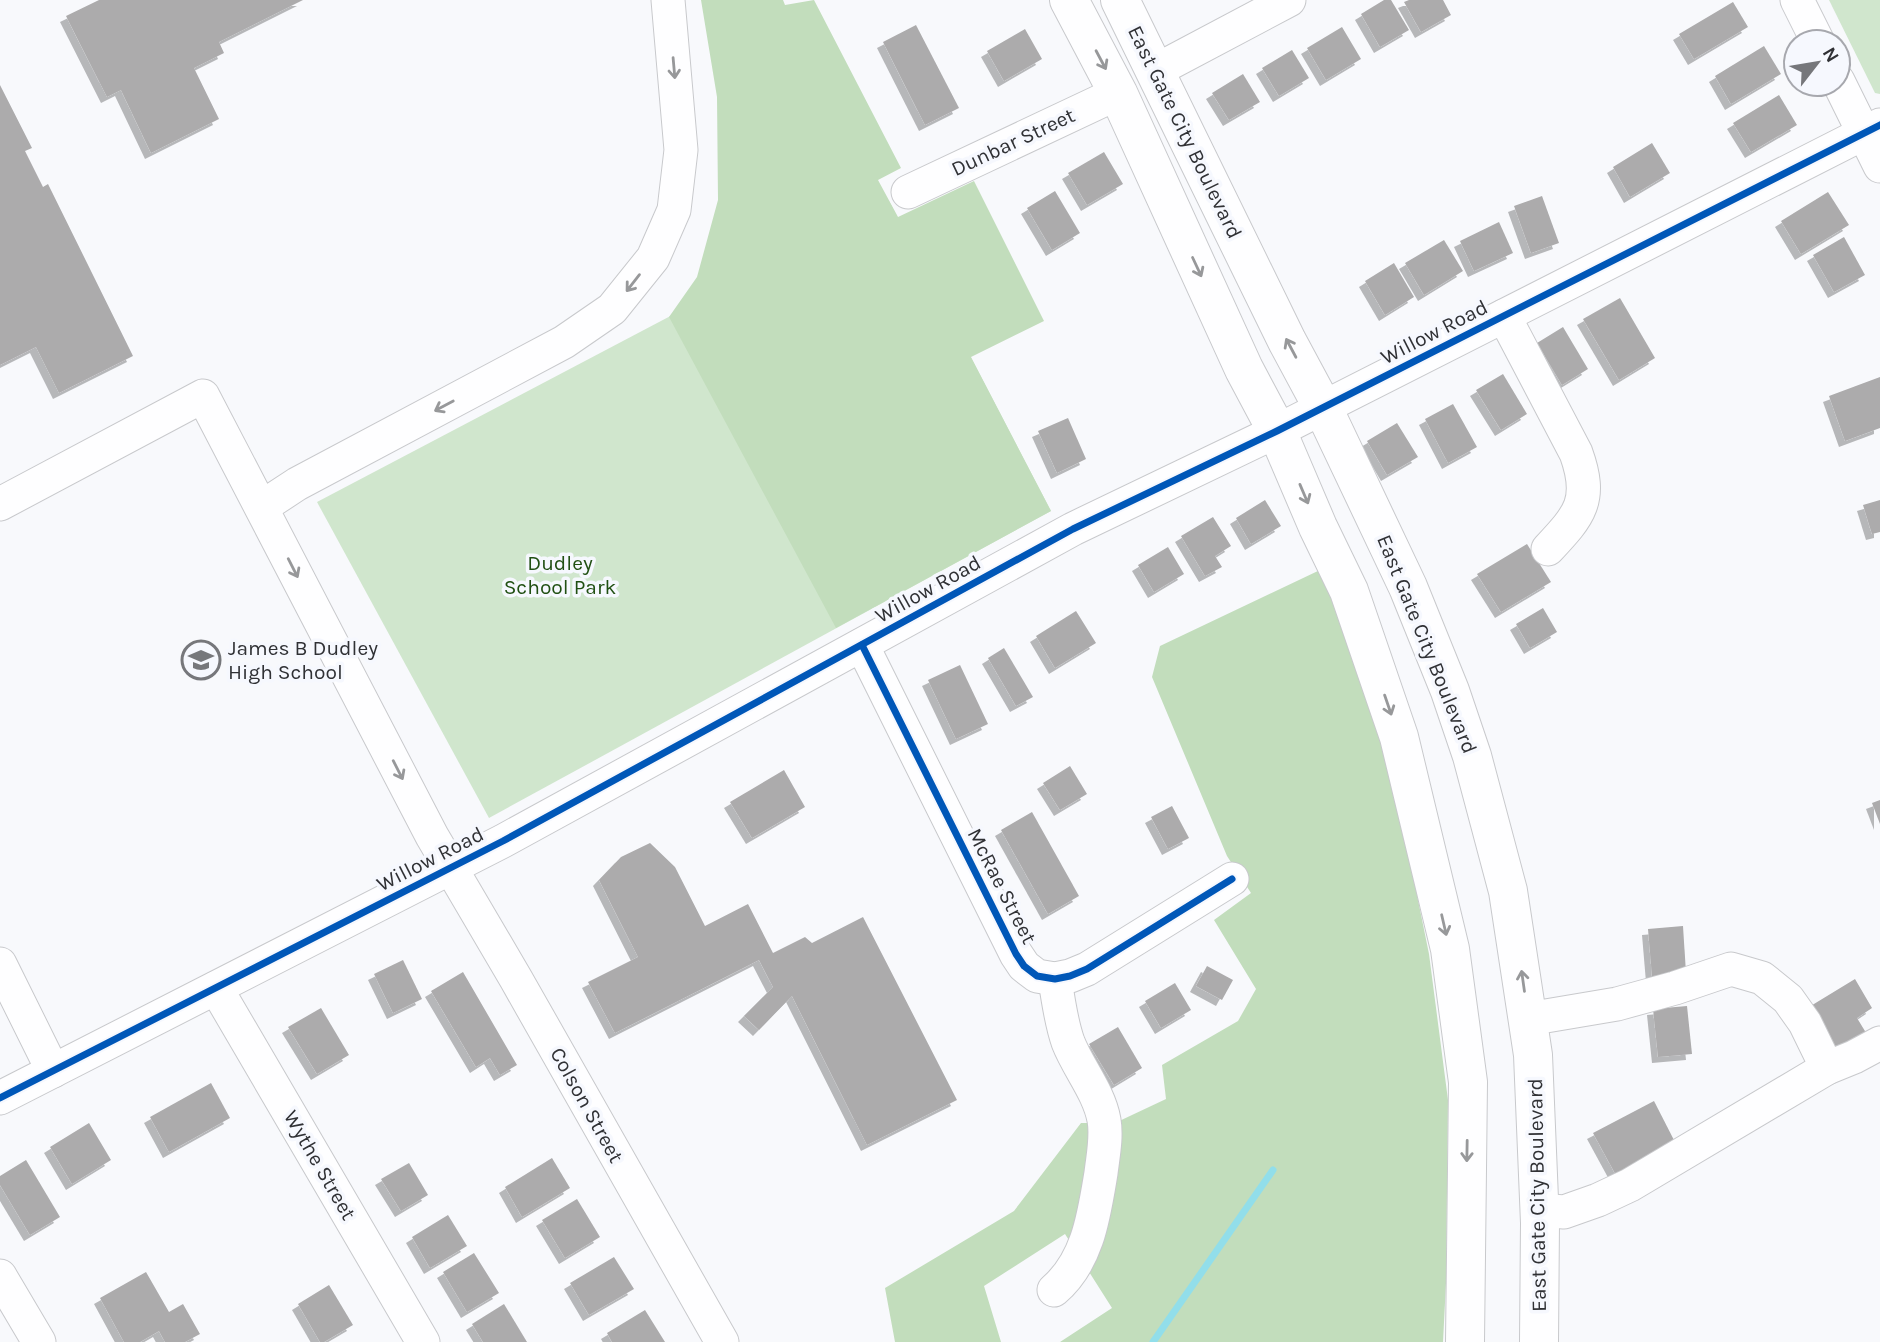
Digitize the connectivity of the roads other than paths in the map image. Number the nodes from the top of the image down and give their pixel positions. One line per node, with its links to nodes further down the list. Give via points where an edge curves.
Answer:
1 (668, 0): 17 (street, one-way to 17, via 681,150 674,210 653,258 612,309 564,342 297,484)
2 (1069, 0): 8 (main road, East Gate City Boulevard, one-way to 8)
3 (1120, 0): 7 (main road, East Gate City Boulevard)
4 (1289, 0): 7 (street)
5 (1797, 0): 6 (street)
6 (1811, 28)
7 (1156, 71): 14 (main road, East Gate City Boulevard, one-way to 7)
8 (1118, 93): 12 (street, Dunbar Street); 15 (main road, East Gate City Boulevard, one-way to 15)
9 (1850, 98): 10 (street)
10 (1872, 129): 11 (street); 13 (street, Willow Road)
11 (1880, 166)
12 (908, 192)
13 (1504, 316): 14 (street, Willow Road); 18 (street, via 1584,475 1581,506)
14 (1323, 408): 15 (street, Willow Road); 25 (main road, East Gate City Boulevard, one-way to 14, via 1508,891 1472,756 1408,587)
15 (1277, 431): 19 (street, Willow Road, via 1073,529); 36 (main road, East Gate City Boulevard, one-way to 36, via 1349,591 1399,737 1450,949 1468,1082)
16 (0, 504): 17 (street, Colson Street, via 203,396)
17 (262, 508): 20 (street, Colson Street, one-way to 20)
18 (1548, 549)
19 (862, 645): 20 (street, Willow Road); 23 (street, McRae Street, via 1016,954 1037,976)
20 (451, 869): 24 (street, Willow Road); 35 (street, Colson Street)
21 (1232, 879): 23 (street, via 1087,969)
22 (0, 964): 28 (street)
23 (1055, 979): 32 (street, via 1069,1043 1104,1118 1105,1138 1093,1221 1068,1278)
24 (216, 988): 28 (street, Willow Road); 34 (street, Wythe Street)
25 (1528, 1019): 27 (street, via 1617,1004 1731,969 1762,978 1788,999); 30 (main road, East Gate City Boulevard)
26 (1880, 1043): 27 (street)
27 (1827, 1068): 30 (street, via 1630,1185 1564,1212)
28 (53, 1071): 29 (street, Willow Road)
29 (0, 1098)
30 (1540, 1210): 37 (main road, East Gate City Boulevard)
31 (0, 1276): 33 (street)
32 (1054, 1290)
33 (39, 1342)
34 (423, 1342)
35 (722, 1342)
36 (1465, 1342)
37 (1539, 1342)

